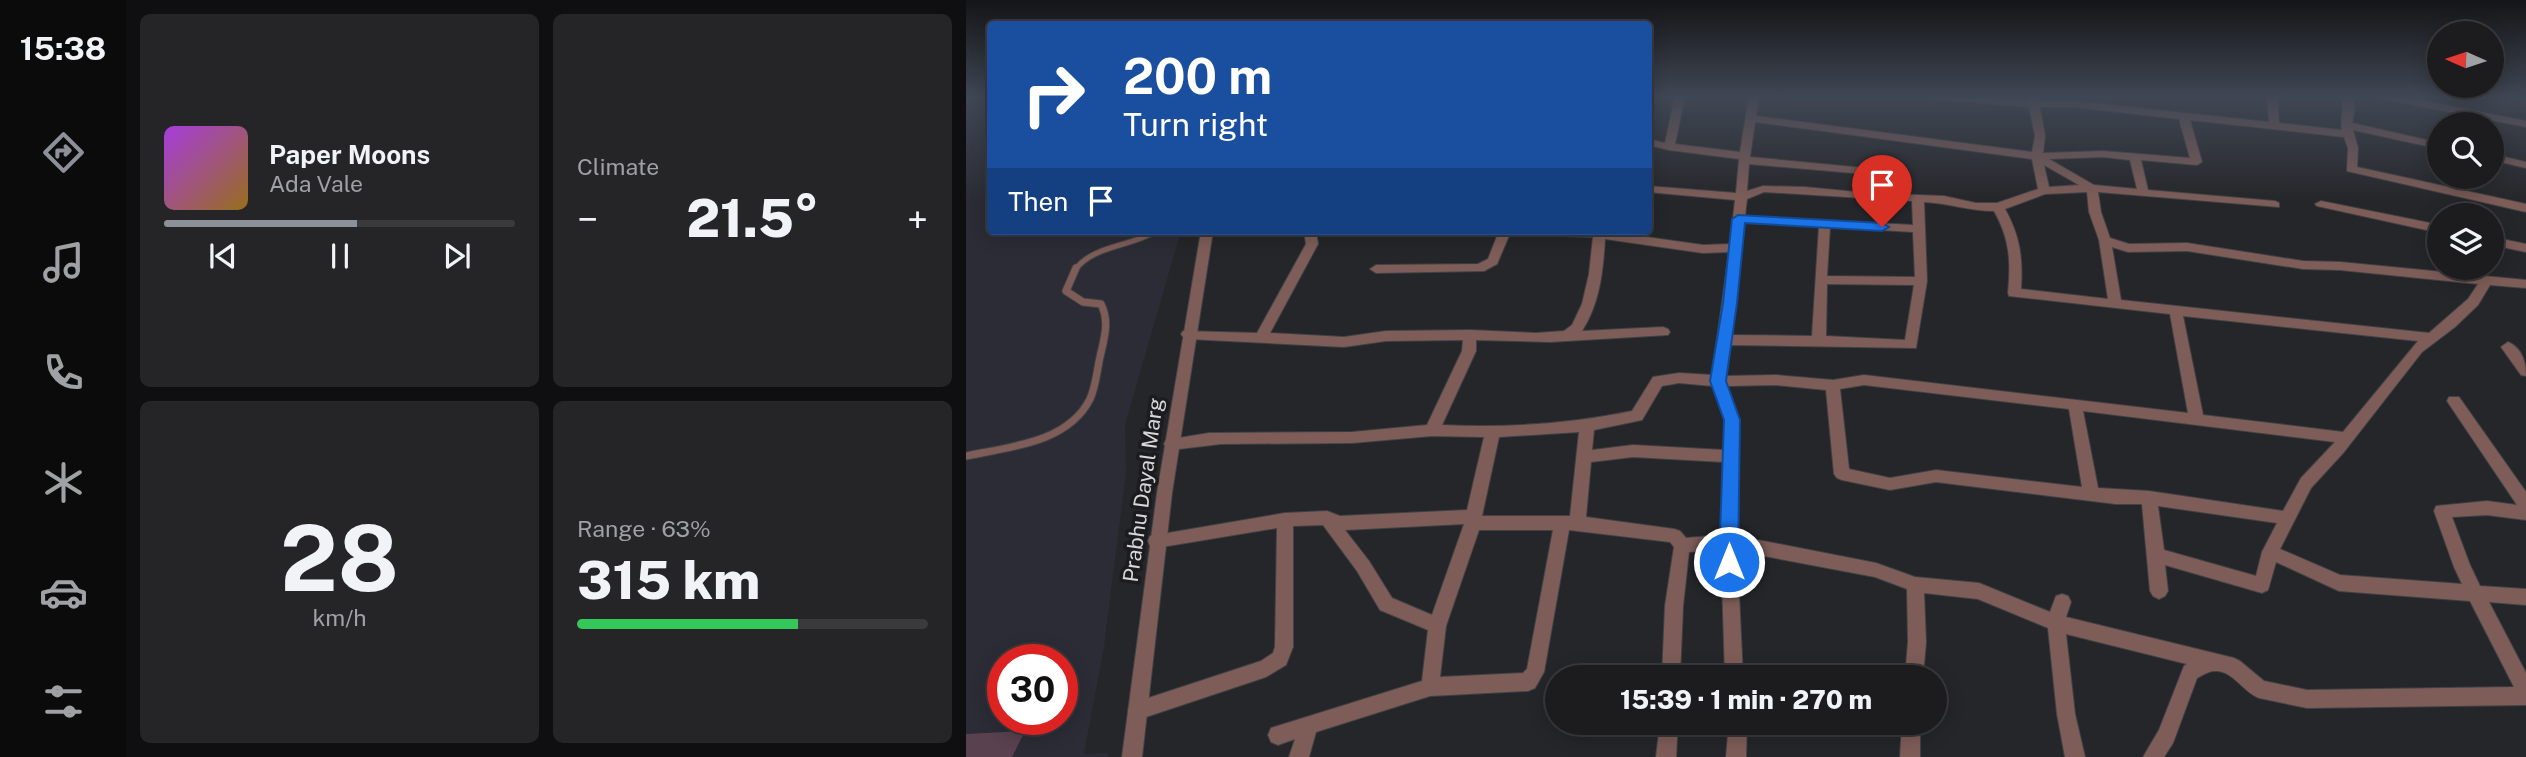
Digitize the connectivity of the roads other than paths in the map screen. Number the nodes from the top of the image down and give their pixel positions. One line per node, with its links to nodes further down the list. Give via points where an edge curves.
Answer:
1 (1673, 131): 10 (street)
2 (1749, 131): 12 (street)
3 (1847, 131): 11 (street)
4 (2039, 131): 11 (street)
5 (2187, 131): 13 (street, via 2197,162)
6 (2348, 131): 26 (street, via 2353,148 2351,169)
7 (2360, 131): 9 (street)
8 (1652, 143): 10 (street)
9 (2427, 144)
10 (1670, 147): 12 (street)
11 (2037, 156): 13 (street); 17 (street); 19 (street)
12 (1744, 158): 16 (street); 21 (street)
13 (2135, 158): 20 (street)
14 (2504, 160): 15 (street)
15 (2526, 165)
16 (1865, 171)
17 (2092, 188): 19 (street); 20 (street); 37 (street)
18 (1652, 189): 21 (street)
19 (2043, 191): 25 (street)
20 (2143, 192): 24 (street)
21 (1741, 197): 22 (street, via 1763,189); 27 (street)
22 (1918, 198): 25 (street); 30 (street)
23 (2322, 204): 29 (street)
24 (2275, 205)
25 (1998, 207): 47 (street, via 2012,230 2018,254 2014,293)
26 (2526, 208)
27 (1738, 219): 28 (street); 39 (street)
28 (1825, 223): 30 (street); 43 (street)
29 (2427, 226)
30 (1919, 229): 45 (street)
31 (1151, 235): 69 (lane, via 1098,250 1069,278 1066,290 1083,302 1101,304 1106,312 1090,398 1078,417 1055,434)
32 (1208, 235): 50 (street, Prabhu Dayal Marg)
33 (1311, 235): 52 (street, via 1312,244)
34 (1503, 235): 41 (street, via 1493,261 1480,268)
35 (1599, 235): 53 (street, via 1583,322)
36 (1606, 235): 39 (street, via 1703,249)
37 (2105, 240): 42 (street, via 2127,248 2187,247 2303,265); 47 (street)
38 (2504, 243): 40 (street)
39 (1735, 248): 55 (street)
40 (2526, 248)
41 (1376, 269)
42 (2427, 274)
43 (1821, 280): 45 (street); 56 (street)
44 (2486, 280): 46 (street); 54 (street, via 2473,302)
45 (1921, 281): 56 (street, via 1911,345)
46 (2526, 284)
47 (2115, 305): 48 (street)
48 (2176, 311): 54 (street); 63 (street)
49 (1663, 332): 53 (street)
50 (1188, 334): 52 (street); 68 (street, Prabhu Dayal Marg)
51 (1470, 335): 52 (street, via 1344,341); 53 (street); 65 (street, via 1469,351)
52 (1262, 336)
53 (1567, 336)
54 (2431, 338): 67 (street, via 2417,349)
55 (1723, 340): 56 (street); 59 (street)
56 (1819, 341)
57 (2508, 347): 58 (street)
58 (2526, 371)
59 (1718, 381): 60 (street); 64 (street, via 1658,381 1637,416); 70 (street, via 1732,420)
60 (1833, 385): 62 (street, via 1864,380); 72 (street, via 1842,474 1890,484 1936,475)
61 (2454, 401): 74 (street)
62 (2075, 405): 63 (street); 72 (street)
63 (2197, 420): 67 (street)
64 (1587, 426): 66 (street); 71 (street)
65 (1432, 430): 66 (street); 68 (street, via 1398,435 1220,436)
66 (1493, 431): 76 (street)
67 (2346, 438): 78 (street, via 2306,483)
68 (1171, 444): 81 (street, Prabhu Dayal Marg)
69 (966, 456)
70 (1730, 456): 71 (street, via 1633,450); 82 (street)
71 (1584, 457): 80 (street)
72 (2091, 494): 73 (street)
73 (2150, 498): 78 (street); 85 (street)
74 (2526, 505)
75 (2526, 513): 88 (street, via 2487,508 2442,511)
76 (1473, 517): 77 (street, via 1340,523); 80 (street, via 1479,523); 92 (street)
77 (1327, 518): 79 (street); 92 (street, via 1386,604)
78 (2287, 518): 84 (street)
79 (1285, 520): 81 (street); 99 (street, via 1284,647 1280,659 1266,668)
80 (1569, 523): 83 (street, via 1674,536); 97 (street, via 1535,672 1528,682)
81 (1156, 541): 99 (street, Prabhu Dayal Marg)
82 (1729, 542): 83 (street); 86 (street, via 1876,570); 95 (street)
83 (1682, 545): 94 (street)
84 (2270, 552): 85 (street, via 2262,585); 88 (street, via 2339,583)
85 (2156, 555): 87 (street)
86 (1915, 585): 91 (street, via 1979,592); 96 (street)
87 (2159, 591)
88 (2476, 594): 89 (street); 98 (street)
89 (2526, 597)
90 (2062, 603): 91 (street)
91 (2056, 623): 93 (street); 110 (street)
92 (1437, 626): 97 (street)
93 (2213, 662): 98 (street, via 2234,667 2259,689 2307,699); 111 (street, via 2190,673)
94 (1672, 665)
95 (1734, 665)
96 (1915, 665)
97 (1430, 687): 100 (street)
98 (2526, 694)
99 (1137, 711): 105 (street, Prabhu Dayal Marg)
100 (1309, 725): 101 (street); 106 (street)
101 (1278, 735)
102 (1668, 735): 107 (street)
103 (1737, 735): 108 (street)
104 (1911, 735): 109 (street)
105 (1132, 757)
106 (1299, 757)
107 (1666, 757)
108 (1736, 757)
109 (1910, 757)
110 (2075, 757)
111 (2154, 757)

